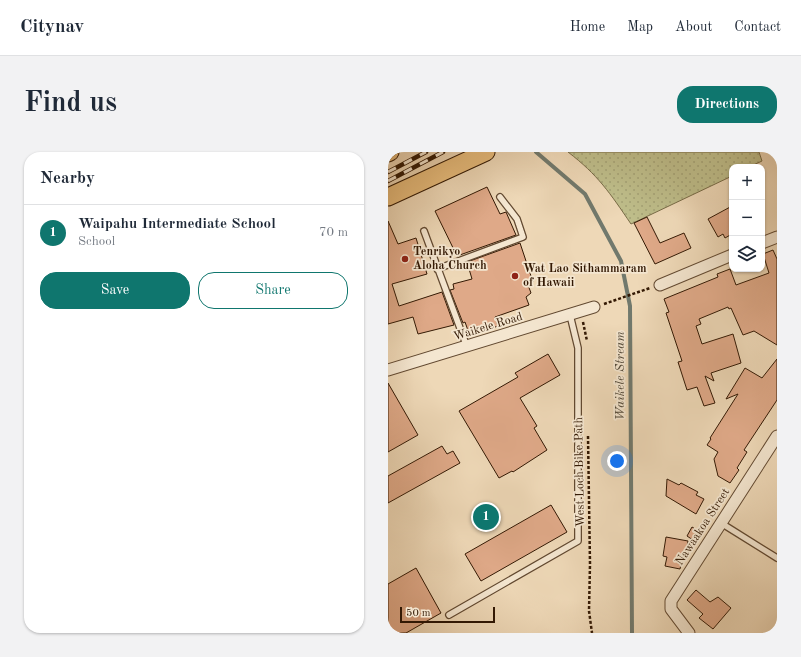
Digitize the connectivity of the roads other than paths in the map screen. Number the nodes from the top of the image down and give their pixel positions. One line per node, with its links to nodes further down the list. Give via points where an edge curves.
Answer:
1 (480, 155): 2 (main road)
2 (388, 197)
3 (500, 197): 8 (lane, via 517,219 523,237)
4 (424, 230): 8 (lane)
5 (777, 237): 6 (street)
6 (765, 242)
7 (729, 256): 9 (street)
8 (437, 269): 12 (lane)
9 (660, 285)
10 (594, 307): 11 (street, Waikele Road)
11 (570, 315): 12 (street, Waikele Road); 17 (lane, via 578,348 578,541)
12 (467, 347): 13 (street, Waikele Road)
13 (388, 370)
14 (777, 436): 15 (street, Nawaakoa Street)
15 (721, 523): 16 (lane); 18 (street, Nawaakoa Street, via 671,601 671,609)
16 (777, 558)
17 (449, 614)
18 (689, 633)

